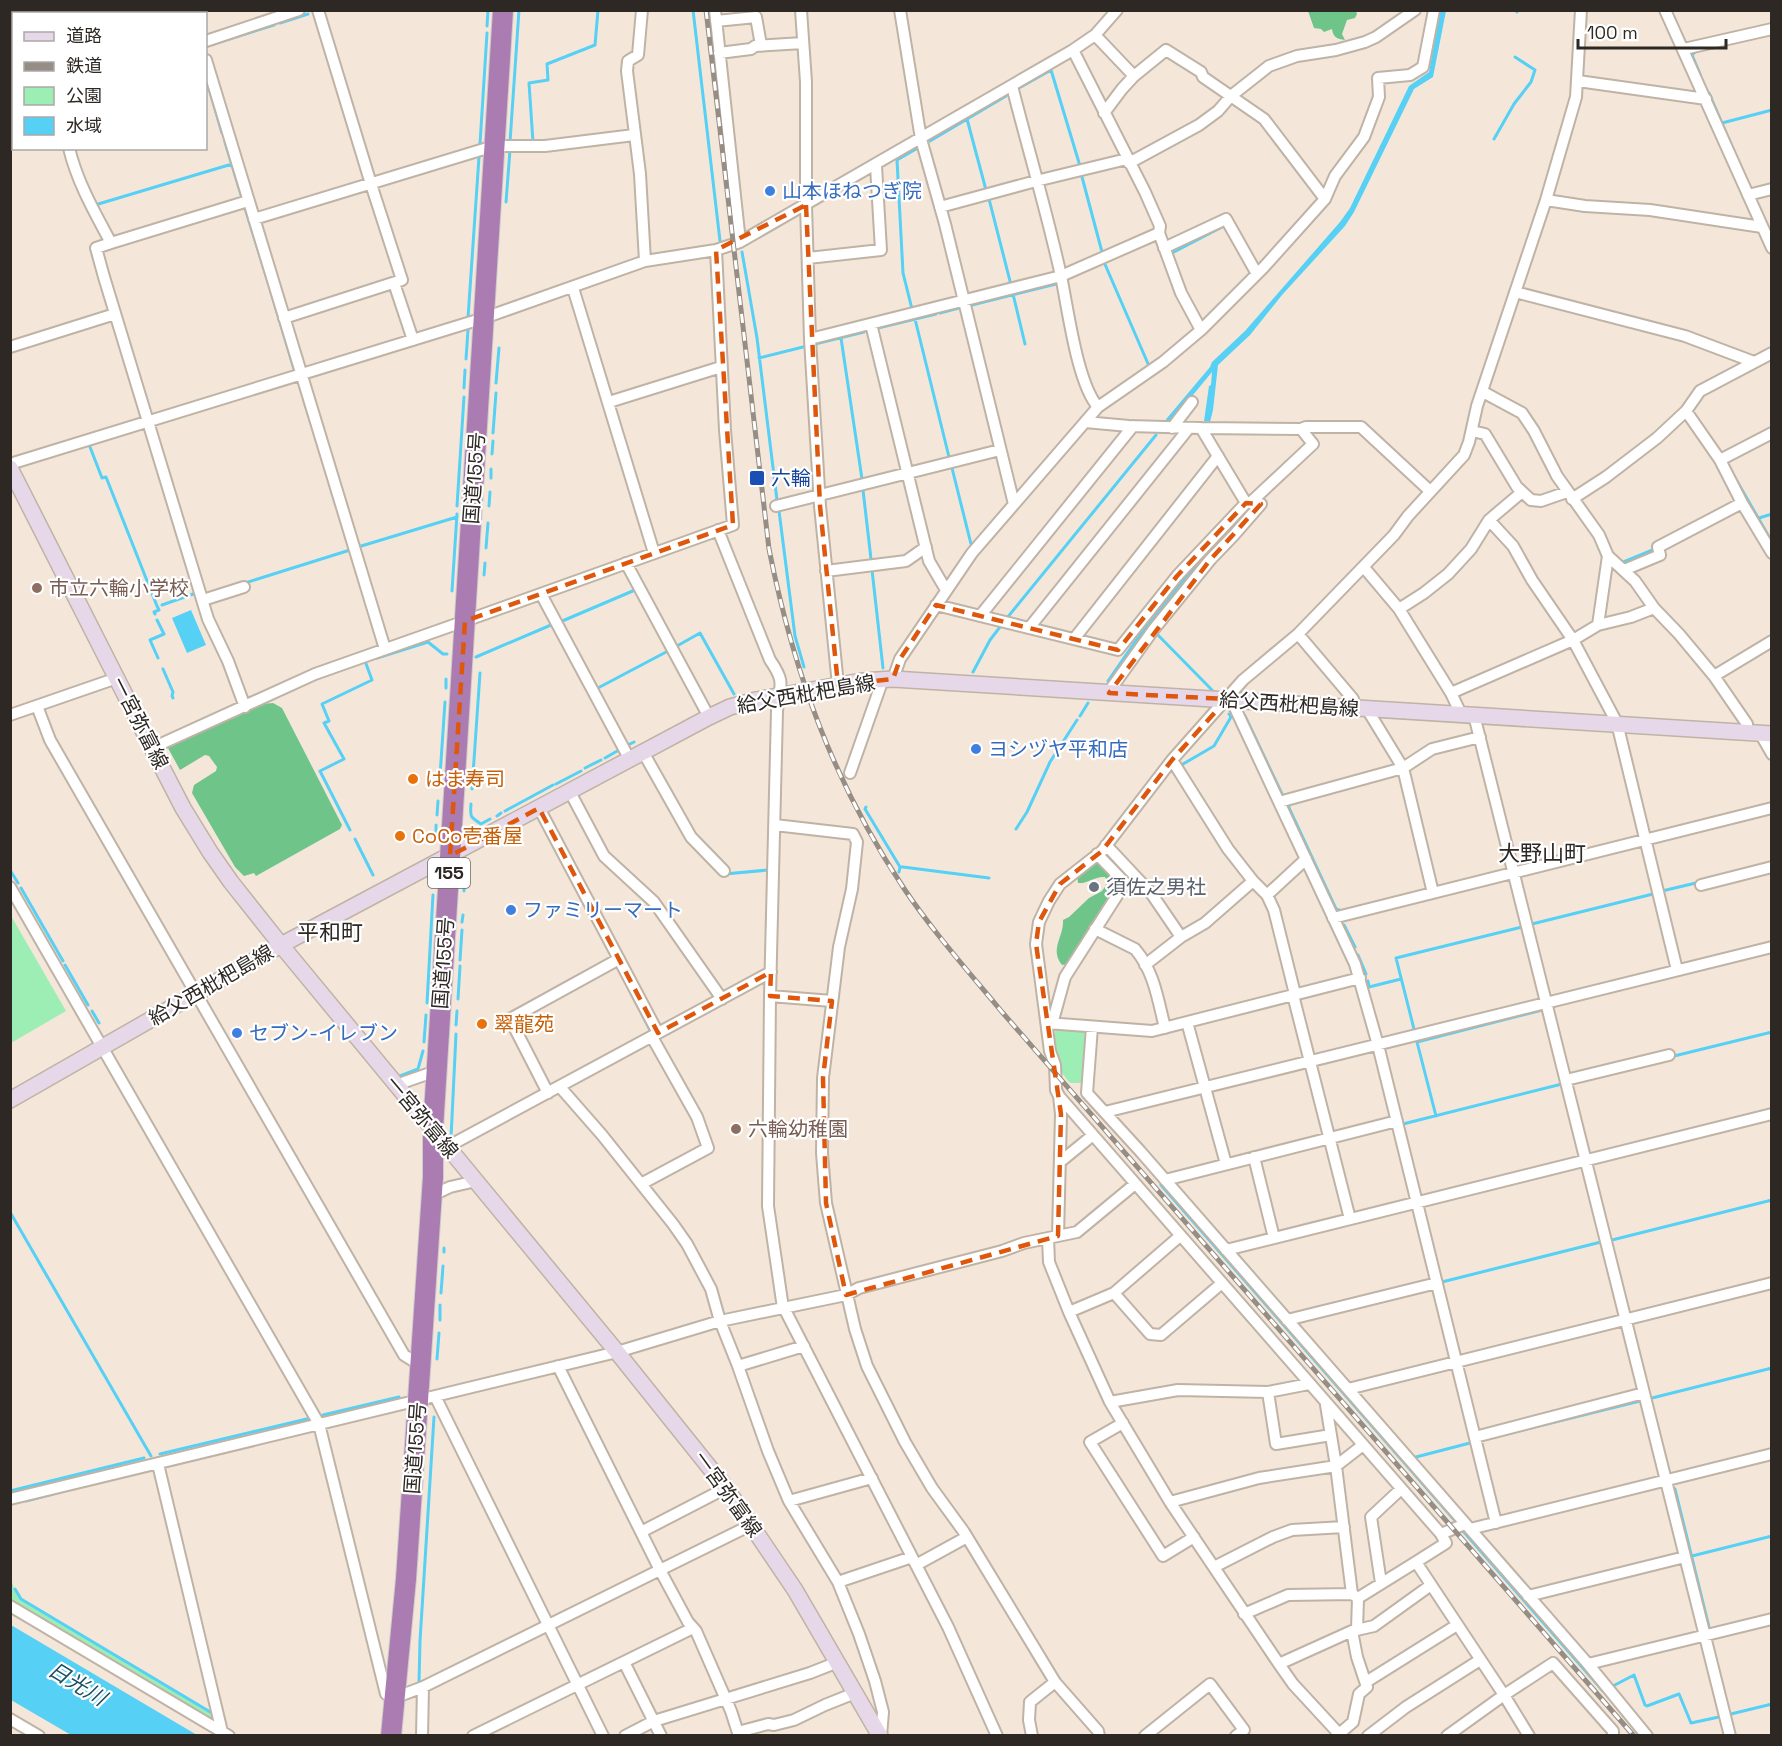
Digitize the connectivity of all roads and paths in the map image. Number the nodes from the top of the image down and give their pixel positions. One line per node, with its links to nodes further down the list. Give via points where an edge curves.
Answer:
1 (104, 10): 14 (street)
2 (299, 10): 19 (street)
3 (318, 10): 39 (street)
4 (503, 10): 34 (highway, 国道155号 / 155)
5 (642, 10): 32 (street, via 638,55 628,61 627,71)
6 (801, 10): 20 (street)
7 (900, 10): 33 (street)
8 (1108, 10): 16 (street)
9 (1117, 10): 16 (street)
10 (1415, 10): 29 (street, via 1365,42 1269,66)
11 (1581, 10): 27 (street)
12 (1665, 10): 22 (street)
13 (1433, 11): 42 (street, via 1423,67 1410,75 1378,78 1379,97 1364,137 1335,176)
14 (87, 12)
15 (715, 16): 21 (street, via 756,17); 24 (street)
16 (1105, 24): 18 (street)
17 (1772, 29): 22 (street)
18 (1095, 35): 23 (street); 26 (street)
19 (207, 41)
20 (803, 44): 21 (street); 45 (street, via 807,88)
21 (761, 45): 24 (street, via 751,50)
22 (1684, 49): 30 (street)
23 (1073, 50): 28 (street); 31 (street)
24 (719, 53): 50 (street)
25 (207, 63): 44 (street)
26 (1134, 76): 29 (street, via 1166,50); 31 (street)
27 (1578, 81): 30 (street); 43 (street)
28 (1012, 86): 33 (street); 38 (street)
29 (1231, 96): 36 (street, via 1199,125); 42 (street, via 1264,119)
30 (1706, 99): 41 (street)
31 (1104, 113): 36 (street)
32 (634, 135): 34 (street, via 545,146); 56 (street)
33 (921, 139): 37 (street); 46 (street)
34 (494, 146): 39 (street); 65 (highway, 国道155号 / 155)
35 (69, 150): 51 (street, via 91,206)
36 (1128, 161): 38 (street); 49 (street, via 1160,226)
37 (876, 166): 45 (street); 55 (street, via 881,250)
38 (1036, 181): 46 (street); 58 (street)
39 (371, 184): 47 (street); 59 (street, via 402,280)
40 (1772, 189): 41 (street)
41 (1748, 195): 48 (street)
42 (1325, 199): 57 (street)
43 (1546, 200): 48 (street); 61 (street)
44 (248, 201): 47 (street); 51 (street)
45 (806, 205): 50 (street); 55 (street)
46 (940, 207): 62 (street)
47 (254, 219): 64 (street)
48 (1762, 227): 53 (street)
49 (1159, 233): 52 (street); 58 (street)
50 (740, 242): 54 (street)
51 (111, 243): 63 (street, via 96,248)
52 (1164, 248): 57 (street, via 1226,219); 67 (street, via 1181,293)
53 (1772, 249)
54 (716, 250): 56 (street); 73 (street)
55 (808, 258): 68 (street)
56 (645, 261): 60 (street)
57 (1257, 274): 67 (street)
58 (1061, 276): 62 (street); 78 (street, via 1082,374)
59 (394, 283): 64 (street); 69 (street)
60 (573, 288): 65 (street); 76 (street)
61 (1515, 292): 72 (street, via 1685,336); 75 (street)
62 (963, 301): 66 (street); 89 (street)
63 (115, 314): 70 (street); 80 (street)
64 (284, 318): 74 (street)
65 (484, 318): 69 (street); 120 (highway, 国道155号 / 155)
66 (871, 324): 68 (street); 93 (street)
67 (1201, 330): 78 (street)
68 (810, 339): 96 (street)
69 (413, 340): 74 (street)
70 (10, 347)
71 (1772, 353): 72 (street)
72 (1754, 362): 79 (street, via 1700,391)
73 (721, 367): 76 (street); 103 (street, via 733,525)
74 (301, 375): 80 (street); 127 (street)
75 (1483, 392): 87 (street); 97 (street, via 1522,413)
76 (609, 402): 105 (street)
77 (1192, 402): 83 (street)
78 (1098, 407): 81 (street)
79 (1686, 411): 91 (street); 97 (street, via 1606,477)
80 (148, 422): 92 (street); 115 (street)
81 (1085, 422): 82 (street); 100 (street)
82 (1133, 426): 83 (street); 119 (street)
83 (1172, 428): 84 (street)
84 (1189, 428): 85 (street); 122 (street)
85 (1201, 428): 86 (street); 90 (street)
86 (1301, 429): 94 (street, via 1361,427); 98 (street, via 1313,444)
87 (1472, 431): 94 (street, via 1464,455); 95 (street, via 1485,434)
88 (1772, 433): 91 (street)
89 (1000, 450): 93 (street); 100 (street)
90 (1218, 456): 98 (street); 124 (street)
91 (1720, 460): 99 (street)
92 (10, 466): 129 (main road, 一宮弥富線)
93 (908, 473): 96 (street); 104 (street)
94 (1430, 491): 109 (street)
95 (1522, 492): 97 (street, via 1531,500 1541,501); 102 (street)
96 (819, 495): 101 (street); 111 (street)
97 (1569, 496): 107 (street, via 1599,535)
98 (1248, 503): 124 (street, via 1177,576 1118,650); 132 (street, via 1260,504 1154,629)
99 (1742, 503): 106 (street); 110 (street, via 1658,547 1660,555)
100 (1014, 504): 113 (street)
101 (776, 506)
102 (1489, 520): 118 (street, via 1471,549 1448,574); 125 (street, via 1513,546)
103 (718, 530): 105 (street); 134 (street, via 770,660 779,672)
104 (926, 547): 111 (street, via 906,561); 113 (street, via 929,561)
105 (654, 553): 108 (street)
106 (1772, 553)
107 (1608, 556): 110 (street); 121 (street)
108 (626, 563): 114 (street); 141 (street)
109 (1362, 568): 118 (street); 123 (street)
110 (1624, 570): 117 (street)
111 (826, 571): 131 (street)
112 (244, 587): 115 (street)
113 (946, 590): 116 (street)
114 (541, 594): 120 (street); 147 (street)
115 (202, 600): 137 (street)
116 (936, 605): 119 (street); 130 (street)
117 (1654, 608): 121 (street); 128 (street)
118 (1399, 609): 133 (street)
119 (980, 616): 122 (street)
120 (465, 621): 127 (street); 159 (highway, 国道155号 / 155)
121 (1598, 625): 125 (street)
122 (1029, 628): 124 (street)
123 (1298, 634): 135 (street, via 1243,680); 138 (street)
124 (1074, 639)
125 (1573, 640): 133 (street); 142 (street)
126 (1772, 641): 128 (street)
127 (385, 649): 137 (street, via 315,674)
128 (1714, 676): 143 (street, via 1747,723)
129 (117, 678): 136 (street); 145 (main road, 一宮弥富線)
130 (888, 679): 131 (main road, 給父西枇杷島線); 132 (main road, 給父西枇杷島線); 150 (street)
131 (838, 685): 134 (main road, 給父西枇杷島線)
132 (1108, 693): 135 (main road, 給父西枇杷島線)
133 (1451, 693): 139 (street)
134 (779, 696): 141 (main road, 給父西枇杷島線, via 730,706); 155 (street)
135 (1227, 699): 138 (main road, 給父西枇杷島線); 148 (street); 152 (street, via 1236,708)
136 (37, 706): 140 (street); 179 (street, via 50,740)
137 (245, 707): 145 (street)
138 (1360, 708): 139 (main road, 給父西枇杷島線); 149 (street)
139 (1468, 715): 142 (main road, 給父西枇杷島線); 144 (street)
140 (10, 716)
141 (708, 717): 147 (main road, 給父西枇杷島線)
142 (1617, 723): 143 (main road, 給父西枇杷島線); 156 (street)
143 (1759, 733): 146 (street)
144 (1480, 737): 149 (street, via 1432,749); 163 (street)
145 (152, 748): 172 (main road, 一宮弥富線, via 210,852)
146 (1772, 754)
147 (636, 756): 151 (main road, 給父西枇杷島線); 162 (street, via 691,837)
148 (1172, 760): 157 (street); 164 (street)
149 (1403, 768): 152 (street); 167 (street)
150 (849, 773)
151 (570, 792): 153 (main road, 給父西枇杷島線); 182 (street, via 604,856 654,902)
152 (1279, 802): 160 (street)
153 (539, 808): 159 (main road, 給父西枇杷島線); 174 (street)
154 (1772, 808): 156 (street)
155 (775, 825): 177 (street); 183 (street, via 853,834 857,842)
156 (1645, 841): 163 (street); 176 (street)
157 (1106, 845): 158 (street); 171 (street, via 1151,893)
158 (1097, 854): 170 (street, via 1125,883); 186 (street, via 1059,884 1039,922 1036,945)
159 (450, 856): 172 (main road, 給父西枇杷島線); 194 (highway, 国道155号 / 155)
160 (1306, 859): 168 (street); 169 (street)
161 (1772, 867): 165 (street)
162 (724, 871)
163 (1514, 872): 167 (street); 184 (street)
164 (1253, 881): 168 (street); 171 (street, via 1205,923)
165 (1701, 885)
166 (10, 887): 190 (street)
167 (1433, 893): 169 (street)
168 (1267, 895): 180 (street)
169 (1334, 918): 178 (street)
170 (1095, 929): 175 (street, via 1135,948); 186 (street, via 1065,977)
171 (1181, 937): 175 (street)
172 (280, 945): 179 (main road, 給父西枇杷島線); 196 (main road, 一宮弥富線)
173 (1772, 947): 176 (street)
174 (619, 959): 189 (street); 199 (street, via 510,1019)
175 (1145, 965): 188 (street, via 1152,976)
176 (1677, 970): 184 (street)
177 (771, 972): 181 (street); 182 (street)
178 (1360, 978): 180 (street); 191 (street)
179 (195, 993): 190 (main road, 給父西枇杷島線); 237 (street, via 404,1355)
180 (1294, 994): 185 (street); 193 (street)
181 (771, 996): 183 (street); 229 (street, via 768,1206)
182 (722, 999): 189 (street)
183 (832, 1001): 228 (street, via 823,1078 822,1153 826,1203)
184 (1547, 1003): 191 (street); 195 (street)
185 (1187, 1022): 188 (street); 198 (street)
186 (1050, 1024): 187 (street); 200 (street, via 1050,1051)
187 (1092, 1027): 188 (street, via 1152,1032); 202 (street, via 1088,1093)
188 (1165, 1028)
189 (655, 1035): 197 (street); 215 (street, via 697,1117 708,1149)
190 (104, 1046): 201 (main road, 給父西枇杷島線); 247 (street)
191 (1378, 1046): 193 (street); 204 (street)
192 (1669, 1055): 195 (street)
193 (1310, 1062): 198 (street); 207 (street)
194 (436, 1071): 196 (street); 205 (highway, 国道155号 / 155)
195 (1566, 1080): 210 (street)
196 (396, 1085): 205 (main road, 一宮弥富線)
197 (560, 1087): 199 (street); 215 (street)
198 (1206, 1088): 202 (street); 212 (street)
199 (548, 1093): 208 (street)
200 (1059, 1096): 206 (street); 211 (street)
201 (10, 1100)
202 (1105, 1112): 213 (street)
203 (1772, 1114): 210 (street)
204 (1397, 1121): 207 (street); 218 (street)
205 (433, 1129): 208 (main road, 一宮弥富線); 217 (highway, 国道155号 / 155)
206 (1093, 1135): 211 (street); 216 (street)
207 (1329, 1138): 209 (street); 219 (street)
208 (447, 1147): 214 (main road, 一宮弥富線)
209 (1254, 1157): 212 (street); 222 (street)
210 (1586, 1160): 218 (street); 232 (street)
211 (1060, 1162): 221 (street)
212 (1226, 1164): 213 (street)
213 (1165, 1180): 223 (street)
214 (476, 1181): 217 (street); 235 (main road, 一宮弥富線)
215 (641, 1184): 233 (street, via 687,1244 711,1289)
216 (1135, 1184): 220 (street); 221 (street, via 1077,1232)
217 (431, 1196): 237 (highway, 国道155号 / 155)
218 (1417, 1203): 219 (street); 225 (street)
219 (1350, 1219): 222 (street)
220 (1180, 1236): 224 (street); 227 (street)
221 (1053, 1237): 228 (street, via 859,1288); 230 (street, via 1049,1262)
222 (1274, 1238): 223 (street)
223 (1226, 1250): 231 (street)
224 (1222, 1283): 227 (street, via 1161,1335 1150,1334); 240 (street)
225 (1437, 1283): 231 (street); 236 (street)
226 (1772, 1283): 232 (street)
227 (1114, 1293): 230 (street)
228 (846, 1295): 229 (street); 268 (street, via 867,1366 905,1442)
229 (784, 1308): 233 (street); 234 (street)
230 (1069, 1312): 245 (street)
231 (1287, 1320): 241 (street)
232 (1626, 1320): 236 (street); 243 (street)
233 (720, 1321): 235 (street); 239 (street)
234 (804, 1346): 239 (street); 255 (street)
235 (617, 1352): 238 (street); 257 (main road, 一宮弥富線)
236 (1456, 1362): 241 (street); 250 (street)
237 (420, 1365): 244 (highway, 国道155号 / 155)
238 (558, 1366): 244 (street); 266 (street)
239 (738, 1366): 260 (street)
240 (1309, 1384): 242 (street); 246 (street)
241 (1348, 1389): 265 (street)
242 (1268, 1392): 245 (street, via 1178,1390); 249 (street, via 1276,1444)
243 (1644, 1393): 250 (street); 256 (street)
244 (427, 1398): 247 (street); 284 (street); 299 (highway, 国道155号 / 155)
245 (1110, 1402): 248 (street)
246 (1325, 1403): 249 (street); 251 (street)
247 (319, 1424): 253 (street); 299 (street, via 386,1694)
248 (1118, 1425): 261 (street); 269 (street, via 1090,1442 1163,1557)
249 (1331, 1435): 254 (street)
250 (1475, 1437): 262 (street)
251 (1363, 1445): 254 (street); 258 (street)
252 (1772, 1454): 256 (street)
253 (158, 1464): 259 (street); 303 (street)
254 (1336, 1466): 261 (street, via 1258,1478); 264 (street)
255 (872, 1478): 260 (street); 271 (street)
256 (1666, 1480): 262 (street); 270 (street)
257 (726, 1488): 263 (main road, 一宮弥富線); 266 (street)
258 (1401, 1489): 267 (street); 276 (street, via 1371,1517)
259 (10, 1499)
260 (789, 1501): 275 (street)
261 (1170, 1502): 269 (street)
262 (1496, 1523): 265 (street)
263 (751, 1525): 274 (street); 290 (main road, 一宮弥富線)
264 (1344, 1527): 273 (street, via 1292,1530); 278 (street)
265 (1468, 1527): 267 (street); 279 (street)
266 (641, 1532): 274 (street)
267 (1441, 1534): 272 (street, via 1446,1544)
268 (967, 1537): 271 (street); 293 (street)
269 (1190, 1540): 273 (street)
270 (1685, 1557): 279 (street); 287 (street)
271 (914, 1561): 275 (street); 314 (street)
272 (1416, 1562): 276 (street); 277 (street)
273 (1214, 1568): 281 (street)
274 (660, 1570): 284 (street); 285 (street)
275 (838, 1582): 313 (street, via 875,1681 883,1712)
276 (1381, 1583): 278 (street)
277 (1431, 1585): 283 (street); 286 (street, via 1374,1626)
278 (1355, 1596): 281 (street, via 1288,1595); 286 (street)
279 (1528, 1596): 292 (street)
280 (10, 1606): 303 (street)
281 (1244, 1614): 291 (street)
282 (1772, 1619): 287 (street)
283 (1457, 1625): 288 (street); 294 (street)
284 (549, 1626): 295 (street); 296 (street)
285 (693, 1628): 289 (street); 300 (street)
286 (1355, 1630): 291 (street); 294 (street, via 1357,1657)
287 (1704, 1635): 292 (street); 324 (street)
288 (1480, 1660): 298 (street); 319 (street)
289 (624, 1662): 295 (street); 302 (street)
290 (838, 1662): 297 (main road, 一宮弥富線); 300 (street)
291 (1279, 1664): 306 (street)
292 (1588, 1664): 323 (street)
293 (1055, 1682): 315 (street, via 1030,1702); 316 (street)
294 (1365, 1682): 306 (street, via 1367,1688 1359,1694 1353,1722)
295 (578, 1684): 304 (street); 310 (street)
296 (423, 1688): 299 (street); 309 (street)
297 (855, 1693): 305 (street, via 794,1719); 313 (main road, 一宮弥富線)
298 (1504, 1695): 320 (street); 321 (street); 322 (street, via 1553,1663 1613,1731)
299 (391, 1697): 308 (highway, 国道155号 / 155)
300 (726, 1700): 302 (street); 305 (street)
301 (10, 1719): 307 (street)
302 (654, 1721): 311 (street); 312 (street)
303 (226, 1733)
304 (478, 1734)
305 (739, 1734)
306 (1340, 1735)
307 (39, 1736)
308 (392, 1736)
309 (422, 1736)
310 (603, 1736)
311 (625, 1736)
312 (661, 1736)
313 (881, 1736)
314 (997, 1736)
315 (1032, 1736)
316 (1099, 1736)
317 (1145, 1736): 318 (street, via 1210,1684 1244,1730)
318 (1236, 1736)
319 (1368, 1736)
320 (1447, 1736)
321 (1529, 1736)
322 (1613, 1736)
323 (1647, 1736)
324 (1730, 1736)

